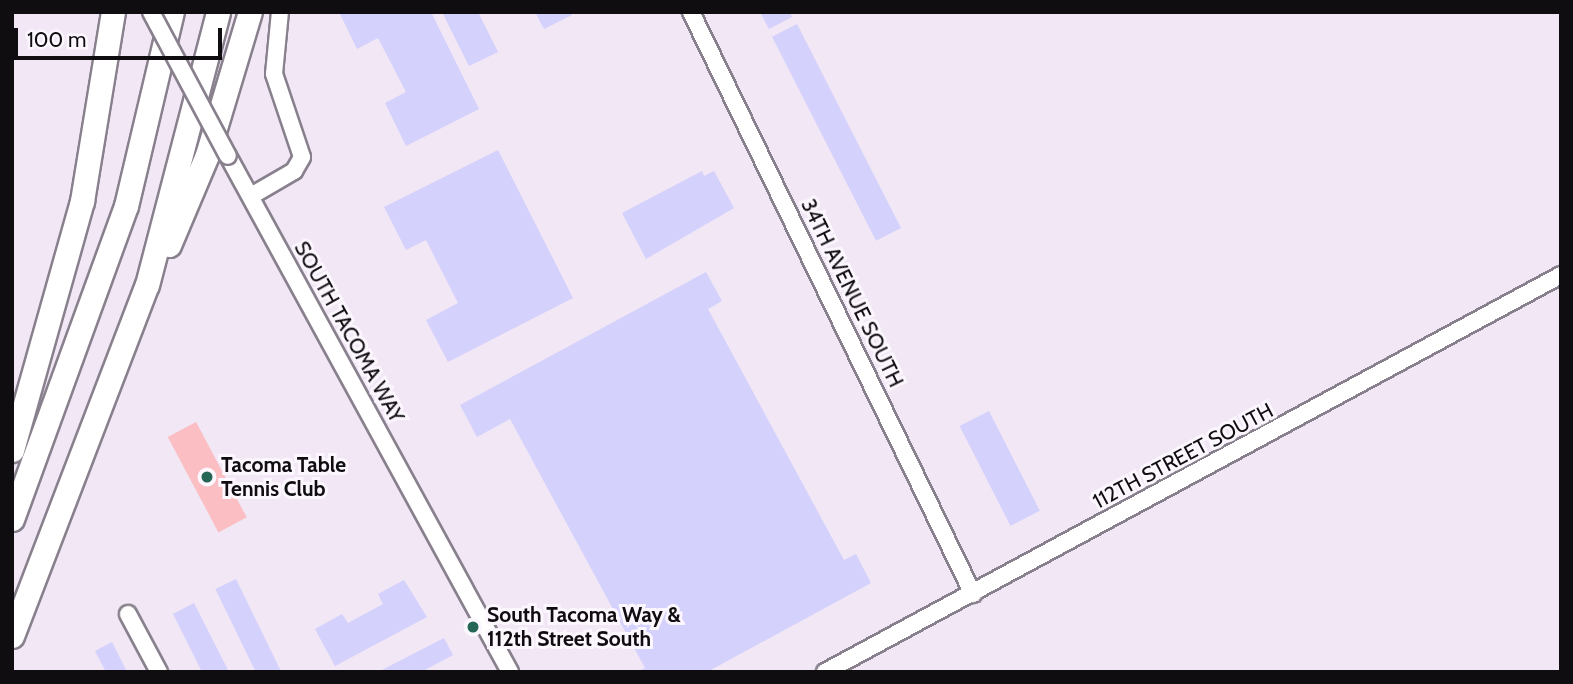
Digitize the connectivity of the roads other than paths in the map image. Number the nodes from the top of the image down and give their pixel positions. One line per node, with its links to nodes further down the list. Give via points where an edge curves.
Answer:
1 (113, 12): 11 (highway, via 82,201)
2 (151, 12): 8 (street, SOUTH TACOMA WAY, bridge)
3 (172, 12): 12 (highway, via 126,206)
4 (218, 12): 10 (highway)
5 (250, 12): 10 (highway, via 182,222)
6 (280, 12): 8 (street, via 274,74 302,157 289,175)
7 (691, 12): 13 (street, 34TH AVENUE SOUTH)
8 (251, 196): 17 (street, SOUTH TACOMA WAY)
9 (1561, 275): 13 (street, 112TH STREET SOUTH)
10 (147, 285): 15 (highway)
11 (12, 450)
12 (12, 519)
13 (973, 594): 18 (street, 112TH STREET SOUTH)
14 (128, 614): 16 (street)
15 (12, 636)
16 (159, 672)
17 (510, 672)
18 (825, 672)

